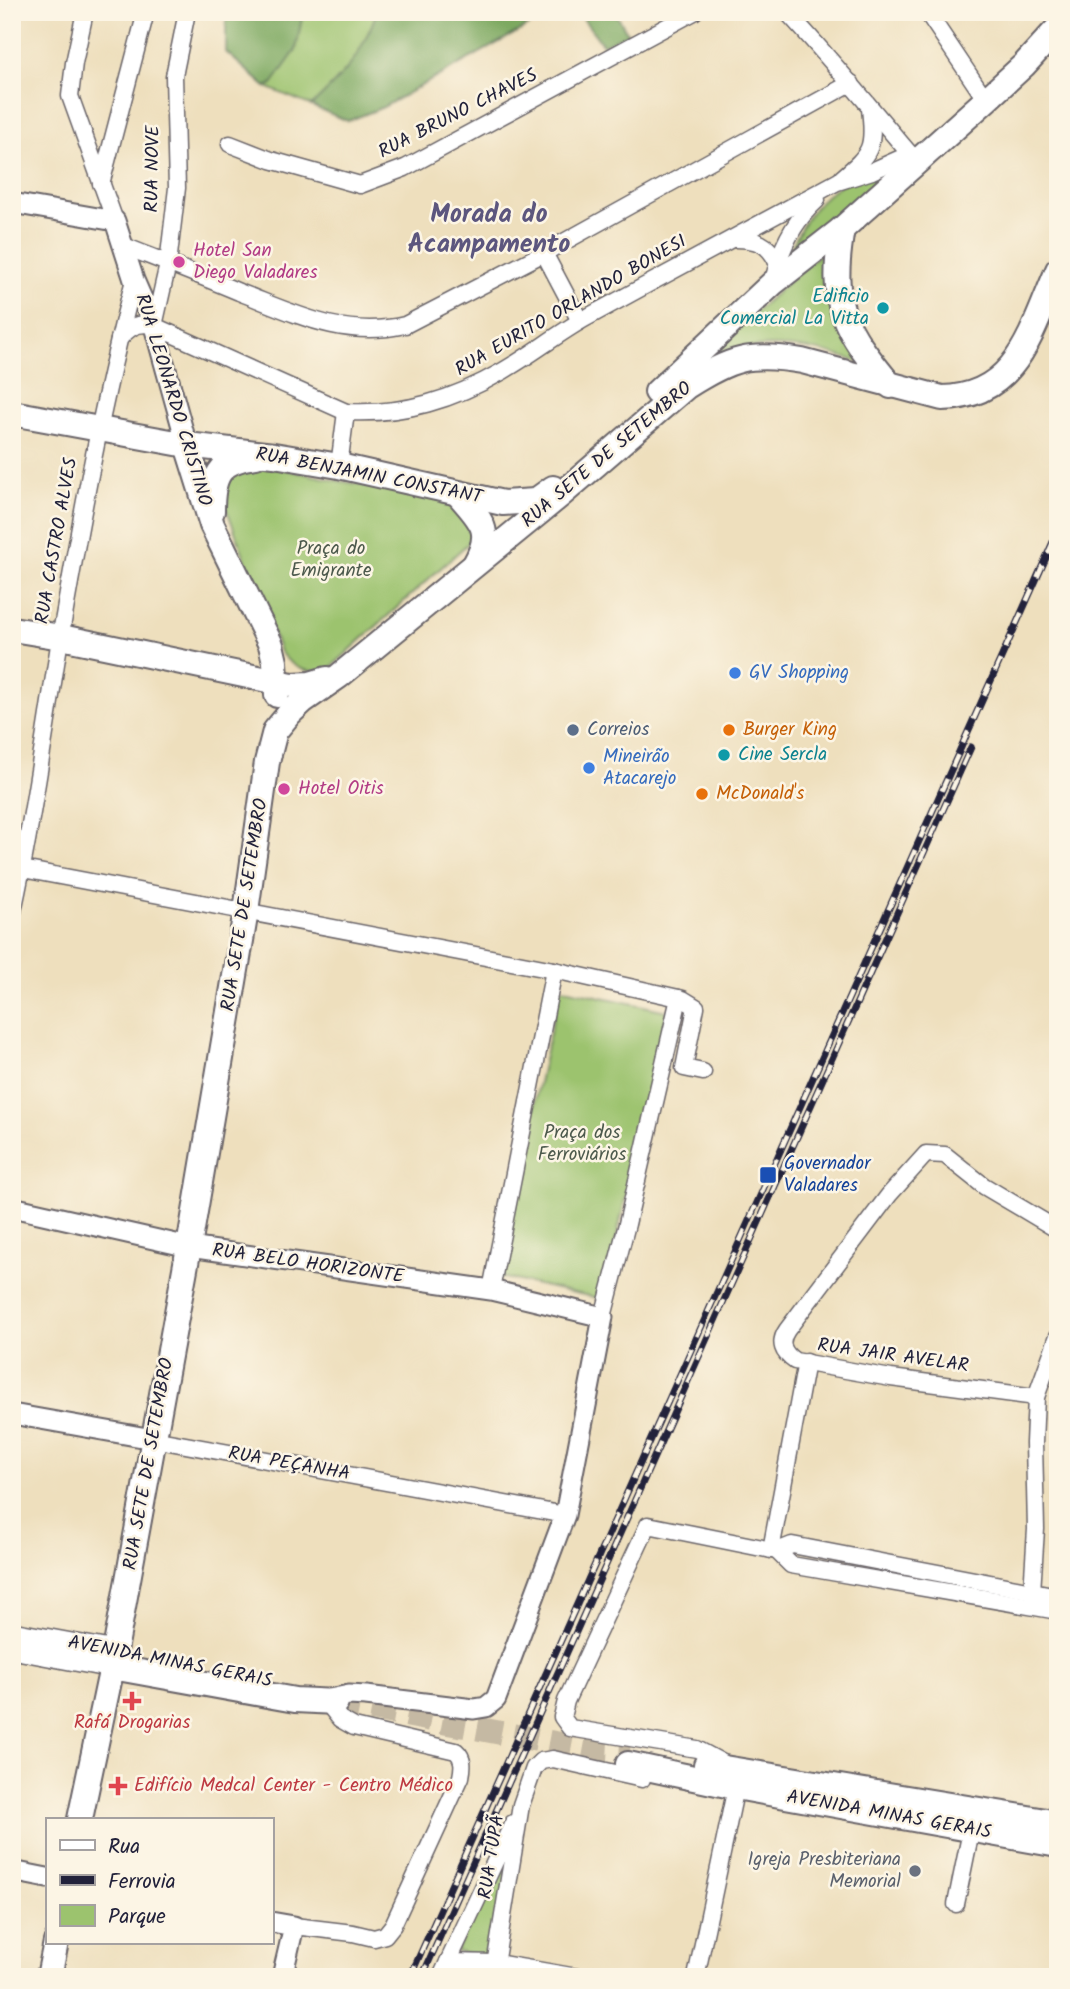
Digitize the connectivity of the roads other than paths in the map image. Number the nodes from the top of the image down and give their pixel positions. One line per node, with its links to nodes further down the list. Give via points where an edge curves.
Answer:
1 (85, 12): 14 (street, RUA LEONARDO CRISTINO, via 71,96)
2 (146, 12): 14 (street)
3 (187, 12): 21 (street, RUA NOVE, via 174,76 177,188)
4 (694, 12): 11 (street, RUA BRUNO CHAVES, via 405,168 360,185)
5 (787, 12): 8 (street)
6 (927, 12): 9 (street)
7 (1058, 28): 9 (main road, RUA SETE DE SETEMBRO)
8 (851, 83): 10 (street); 20 (street)
9 (986, 100): 12 (main road, RUA SETE DE SETEMBRO)
10 (870, 109): 12 (street); 13 (street, RUA EURITO ORLANDO BONESI, via 870,151)
11 (230, 144)
12 (914, 158): 13 (street, RUA EURITO ORLANDO BONESI); 17 (main road, RUA SETE DE SETEMBRO)
13 (837, 182): 18 (street, RUA EURITO ORLANDO BONESI); 23 (street, RUA EURITO ORLANDO BONESI, via 800,217)
14 (101, 184): 16 (street, RUA LEONARDO CRISTINO)
15 (12, 203): 16 (street)
16 (115, 221): 19 (street, RUA LEONARDO CRISTINO)
17 (842, 229): 23 (main road, RUA SETE DE SETEMBRO); 28 (main road, via 836,280 841,311 859,348)
18 (733, 239): 23 (street, via 757,240 769,249); 25 (street, RUA EURITO ORLANDO BONESI)
19 (124, 246): 21 (street); 24 (street, RUA LEONARDO CRISTINO)
20 (544, 253): 21 (street, via 405,325 381,330 310,319); 25 (street)
21 (169, 264): 26 (street, RUA NOVE)
22 (1058, 270): 28 (main road, RUA SETE DE SETEMBRO, via 1026,342 996,382 961,398)
23 (775, 273): 35 (main road, RUA SETE DE SETEMBRO)
24 (134, 279): 26 (street, RUA LEONARDO CRISTINO); 27 (street, RUA CASTRO ALVES)
25 (580, 321): 29 (street, RUA EURITO ORLANDO BONESI, via 461,394 412,408)
26 (154, 326): 27 (street, via 132,326); 29 (street, RUA EURITO ORLANDO BONESI); 32 (street, RUA LEONARDO CRISTINO)
27 (119, 339): 31 (street, RUA CASTRO ALVES)
28 (891, 386): 38 (main road, RUA SETE DE SETEMBRO, via 778,357 748,357 725,364 687,386)
29 (346, 412): 34 (street)
30 (12, 413): 31 (main road, RUA BENJAMIN CONSTANT)
31 (99, 428): 32 (main road, RUA BENJAMIN CONSTANT); 40 (street, RUA CASTRO ALVES)
32 (187, 444): 33 (main road, RUA BENJAMIN CONSTANT); 37 (main road, RUA LEONARDO CRISTINO)
33 (274, 455): 34 (main road, RUA BENJAMIN CONSTANT); 37 (main road, via 252,456 220,470 212,489)
34 (339, 466): 36 (main road, RUA BENJAMIN CONSTANT)
35 (555, 486): 36 (main road, RUA BENJAMIN CONSTANT, via 539,500 524,503)
36 (459, 495): 38 (main road, via 485,531)
37 (212, 526): 42 (main road, RUA LEONARDO CRISTINO, via 271,645)
38 (473, 566): 41 (main road, RUA SETE DE SETEMBRO)
39 (12, 629): 40 (main road)
40 (61, 637): 42 (main road); 44 (street, RUA CASTRO ALVES)
41 (339, 676): 42 (main road, via 310,684); 43 (main road, RUA SETE DE SETEMBRO, via 303,701)
42 (278, 682): 43 (main road, RUA LEONARDO CRISTINO)
43 (275, 731): 45 (main road, RUA SETE DE SETEMBRO)
44 (18, 868): 45 (street); 46 (street, RUA CASTRO ALVES)
45 (246, 911): 47 (street); 52 (main road, RUA SETE DE SETEMBRO)
46 (12, 916)
47 (554, 970): 48 (street); 53 (street)
48 (679, 998): 49 (street, via 696,1007 684,1068); 54 (street)
49 (703, 1072)
50 (12, 1206): 52 (street, RUA BELO HORIZONTE)
51 (1058, 1230): 56 (street, via 984,1186 945,1155 931,1153 918,1160 889,1195 787,1330 782,1344 785,1353)
52 (189, 1247): 53 (street, RUA BELO HORIZONTE); 59 (main road, RUA SETE DE SETEMBRO)
53 (491, 1290): 54 (street, RUA BELO HORIZONTE)
54 (603, 1317): 60 (street)
55 (1058, 1336): 57 (street)
56 (806, 1362): 57 (street, RUA JAIR AVELAR); 61 (street, RUA JAIR AVELAR)
57 (1036, 1397): 62 (street, via 1037,1529)
58 (12, 1413): 59 (street, RUA PEÇANHA)
59 (153, 1439): 60 (street, RUA PEÇANHA); 67 (main road, RUA SETE DE SETEMBRO)
60 (565, 1515): 68 (street, AVENIDA MINAS GERAIS, via 491,1704 474,1709 356,1695)
61 (774, 1550): 62 (street, via 792,1545); 64 (street, via 790,1565); 71 (street, AVENIDA MINAS GERAIS, via 648,1525 563,1709 562,1717 570,1728 697,1749)
62 (1032, 1592): 63 (street)
63 (1058, 1596)
64 (1058, 1611)
65 (12, 1633): 67 (main road, AVENIDA MINAS GERAIS)
66 (12, 1648): 67 (main road, AVENIDA MINAS GERAIS)
67 (113, 1659): 68 (main road, AVENIDA MINAS GERAIS, via 295,1700); 73 (main road, RUA SETE DE SETEMBRO)
68 (330, 1701): 81 (street, via 340,1719 354,1727 452,1749 461,1757 463,1767 385,1935 379,1938)
69 (629, 1758): 71 (main road, AVENIDA MINAS GERAIS)
70 (553, 1759): 71 (street, AVENIDA MINAS GERAIS, via 694,1789); 72 (street, RUA TUPÃ, via 534,1768)
71 (729, 1780): 74 (main road, AVENIDA MINAS GERAIS); 88 (street)
72 (521, 1805): 83 (street); 84 (street, RUA TUPÃ)
73 (80, 1818)
74 (973, 1819): 75 (main road, AVENIDA MINAS GERAIS); 76 (main road, AVENIDA MINAS GERAIS); 79 (street)
75 (1058, 1823)
76 (1058, 1845)
77 (12, 1871): 78 (street)
78 (46, 1878)
79 (956, 1904)
80 (273, 1922): 81 (street)
81 (293, 1926): 86 (street)
82 (56, 1944): 85 (main road)
83 (445, 1970): 84 (street)
84 (494, 1970): 87 (street)
85 (49, 1977)
86 (282, 1977)
87 (577, 1977)
88 (696, 1977)

